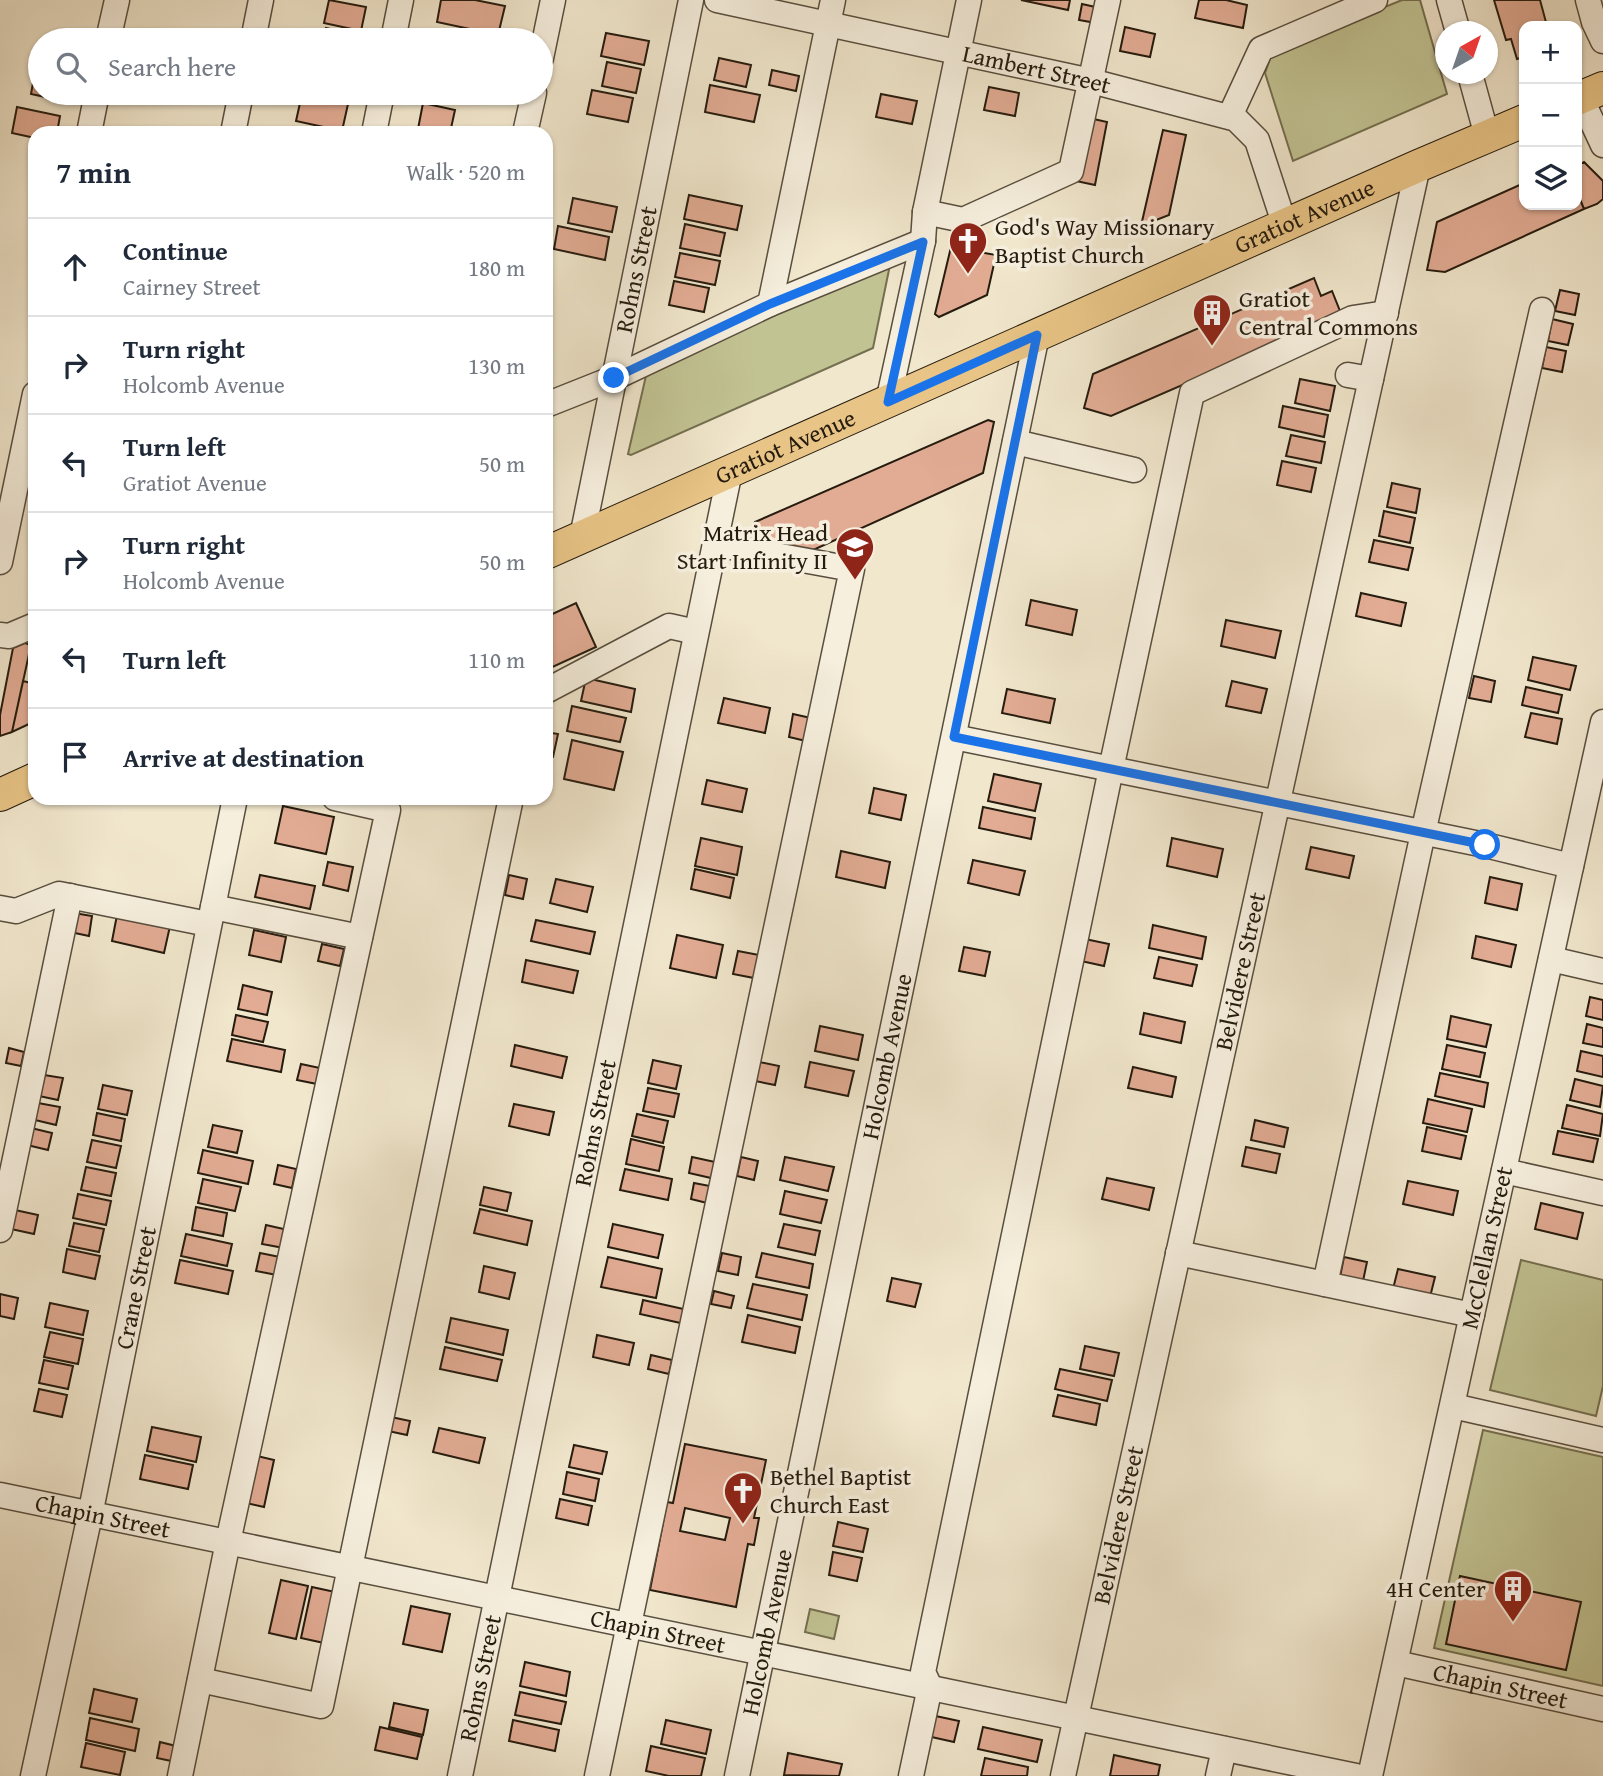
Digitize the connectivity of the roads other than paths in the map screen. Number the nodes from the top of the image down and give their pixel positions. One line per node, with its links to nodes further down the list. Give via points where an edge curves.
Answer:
1 (117, 0): 14 (street)
2 (261, 0): 15 (street)
3 (401, 0): 16 (street)
4 (553, 0): 17 (street)
5 (691, 0): 43 (street, Rohns Street)
6 (717, 0): 12 (street, Lambert Street)
7 (969, 0): 19 (street)
8 (1108, 0): 20 (street)
9 (1375, 0): 27 (street, via 1261,50)
10 (1449, 0): 13 (street)
11 (1588, 0): 18 (street)
12 (831, 12): 19 (street, Lambert Street); 39 (street)
13 (1455, 21)
14 (111, 28)
15 (255, 28)
16 (395, 28)
17 (547, 28)
18 (1603, 41)
19 (959, 52): 20 (street, Lambert Street); 36 (street)
20 (1091, 81): 27 (street, Lambert Street); 36 (street, via 1071,171 963,220)
21 (1473, 84): 33 (street)
22 (1587, 95): 34 (street)
23 (95, 105): 29 (street)
24 (239, 105): 30 (street)
25 (380, 105): 31 (street)
26 (531, 105): 32 (street)
27 (1230, 117): 37 (street, Lambert Street, via 1257,140)
28 (1519, 123): 33 (main road, Gratiot Avenue)
29 (90, 126)
30 (235, 126)
31 (375, 126)
32 (527, 126)
33 (1487, 136): 35 (main road, Gratiot Avenue)
34 (1603, 145)
35 (1418, 166): 37 (main road, Gratiot Avenue); 41 (street, Belvidere Street)
36 (925, 212): 38 (street)
37 (1285, 226): 42 (main road, Gratiot Avenue)
38 (923, 242): 39 (street); 45 (street)
39 (770, 304): 43 (street)
40 (1542, 310): 67 (street)
41 (1386, 313): 60 (street, via 1353,318 1287,358 1192,393); 63 (street, Belvidere Street, via 1360,377)
42 (1037, 335): 45 (main road, Gratiot Avenue); 47 (street, Holcomb Avenue)
43 (614, 378): 44 (street); 50 (street, Rohns Street)
44 (553, 402)
45 (888, 402): 49 (main road, Gratiot Avenue)
46 (28, 426): 52 (street)
47 (1015, 442): 48 (street); 59 (street, Holcomb Avenue)
48 (1134, 470)
49 (730, 471): 50 (main road, Gratiot Avenue); 51 (street, Rohns Street)
50 (582, 537): 53 (main road, Gratiot Avenue)
51 (715, 544): 55 (street, Rohns Street); 88 (street, via 852,569)
52 (1, 548)
53 (553, 550)
54 (28, 628): 56 (street)
55 (696, 632): 57 (street, via 669,626); 87 (street, Rohns Street)
56 (0, 635)
57 (553, 687)
58 (1603, 722): 68 (street, McClellan Street)
59 (954, 737): 60 (street); 89 (street, Holcomb Avenue)
60 (1111, 769): 63 (street); 92 (street, via 923,1672)
61 (28, 782): 62 (main road)
62 (0, 795)
63 (1277, 804): 67 (street); 78 (street, Belvidere Street)
64 (234, 805): 71 (street, Crane Street)
65 (390, 805): 72 (street)
66 (510, 805): 86 (street)
67 (1423, 833): 68 (street); 79 (street)
68 (1571, 866): 73 (street, McClellan Street)
69 (70, 896): 70 (street, via 59,894 16,911); 71 (street); 77 (street)
70 (0, 908)
71 (210, 916): 72 (street); 84 (street, Crane Street)
72 (360, 937): 85 (street)
73 (1550, 959): 74 (street); 75 (street, McClellan Street)
74 (1603, 971)
75 (1504, 1171): 76 (street); 80 (street, McClellan Street)
76 (1603, 1193)
77 (0, 1230)
78 (1178, 1253): 79 (street); 94 (street, Belvidere Street)
79 (1325, 1284): 80 (street)
80 (1472, 1315): 81 (street, McClellan Street)
81 (1453, 1406): 82 (street); 90 (street, McClellan Street)
82 (1603, 1440)
83 (0, 1495): 84 (street, Chapin Street)
84 (90, 1514): 85 (street, Chapin Street); 96 (street, Crane Street)
85 (228, 1542): 86 (street, Chapin Street); 91 (street)
86 (350, 1568): 87 (street, Chapin Street); 91 (street, via 321,1706)
87 (498, 1597): 88 (street, Chapin Street); 98 (street, Rohns Street)
88 (628, 1626): 89 (street, Chapin Street); 99 (street)
89 (763, 1653): 92 (street, Chapin Street); 100 (street, Holcomb Avenue)
90 (1396, 1662): 93 (street, Chapin Street); 105 (street, McClellan Street)
91 (200, 1680): 97 (street)
92 (930, 1687): 94 (street, Chapin Street); 101 (street)
93 (1603, 1709)
94 (1076, 1718): 95 (street, Chapin Street); 102 (street, Belvidere Street)
95 (1224, 1749): 103 (street); 104 (street, Chapin Street)
96 (33, 1776)
97 (180, 1776)
98 (460, 1776)
99 (597, 1776)
100 (737, 1776)
101 (911, 1776)
102 (1063, 1776)
103 (1218, 1776)
104 (1356, 1776)
105 (1370, 1776)

